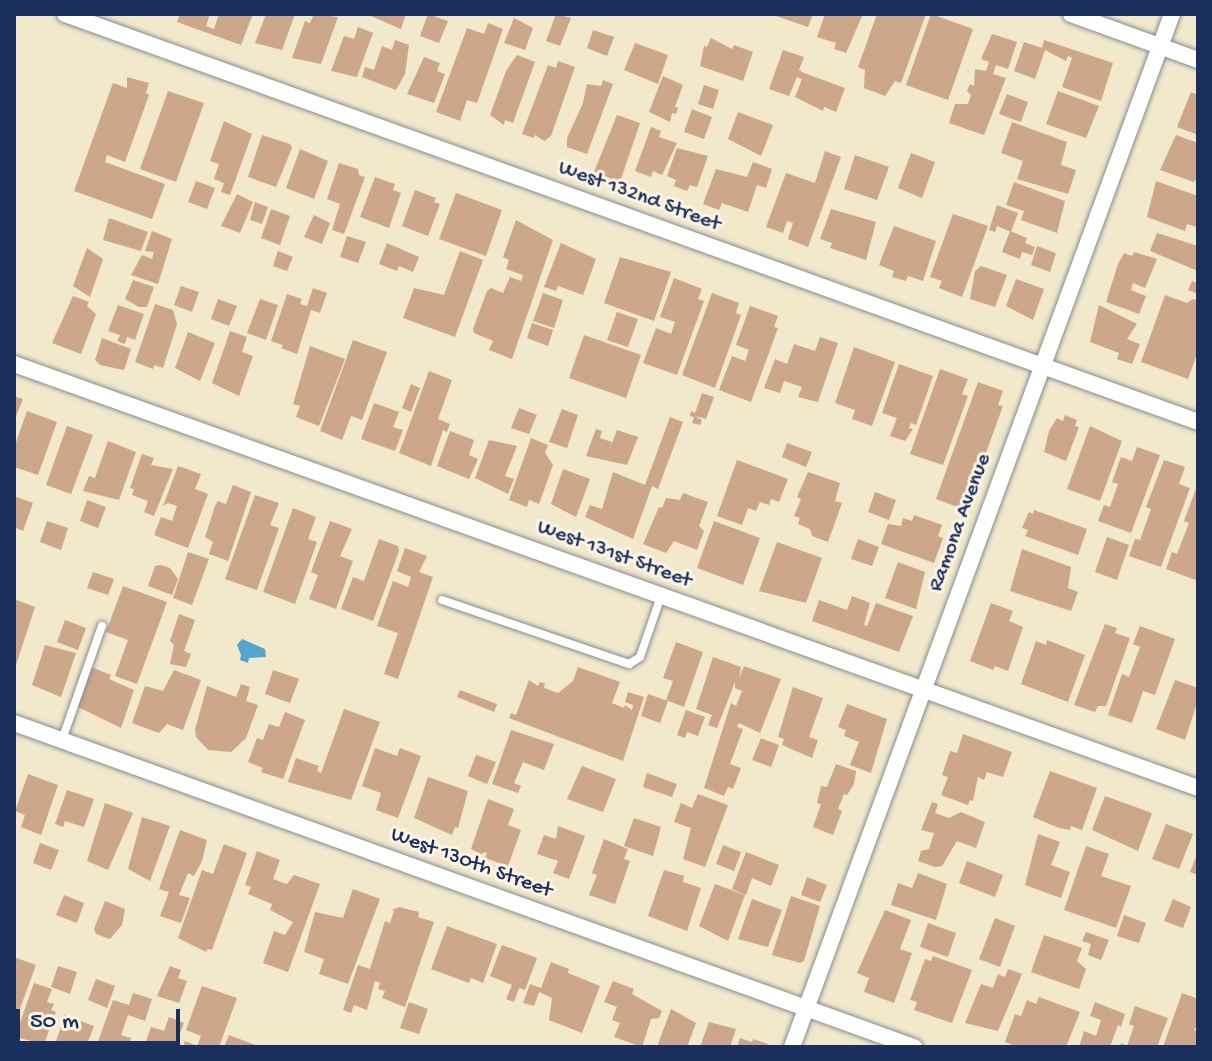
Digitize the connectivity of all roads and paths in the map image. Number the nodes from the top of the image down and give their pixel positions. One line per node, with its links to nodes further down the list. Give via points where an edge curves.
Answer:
1 (65, 14): 7 (street, West 132nd Street)
2 (1071, 14): 4 (street)
3 (1172, 14): 4 (street, Ramona Avenue)
4 (1160, 46): 5 (street); 7 (street, Ramona Avenue)
5 (1198, 60)
6 (14, 364): 9 (street, West 131st Street)
7 (1042, 366): 8 (street, West 132nd Street); 12 (street, Ramona Avenue)
8 (1198, 422)
9 (661, 595): 10 (lane, via 640,657 629,664); 12 (street, West 131st Street)
10 (442, 600)
11 (102, 626): 14 (lane)
12 (924, 689): 15 (street, West 131st Street); 16 (street, Ramona Avenue)
13 (14, 723): 14 (street, West 130th Street)
14 (62, 740): 16 (street, West 130th Street)
15 (1198, 788)
16 (806, 1008): 17 (street, Ramona Avenue); 18 (street, West 130th Street)
17 (792, 1047)
18 (914, 1047)

